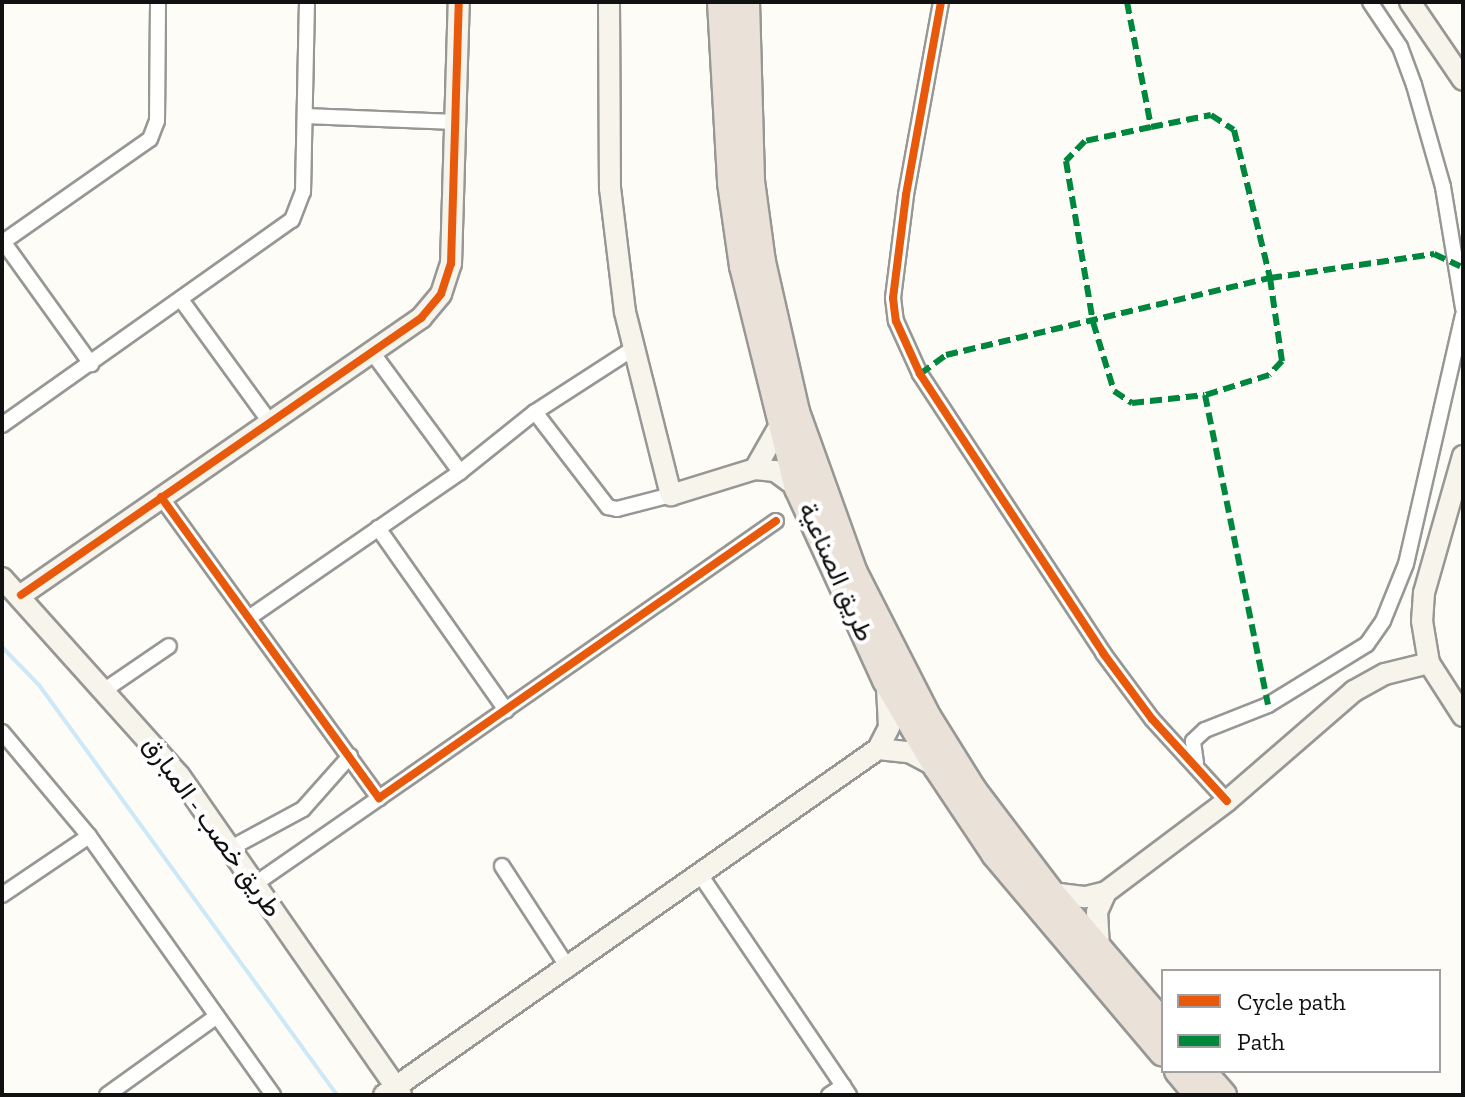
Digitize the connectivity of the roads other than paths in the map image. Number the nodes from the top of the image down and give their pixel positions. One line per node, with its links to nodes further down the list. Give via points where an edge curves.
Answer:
1 (158, 2): 13 (street, via 157,121 150,139)
2 (307, 2): 11 (street)
3 (459, 2): 12 (street)
4 (609, 2): 17 (street, via 610,188)
5 (721, 2): 23 (highway, طريق الصناعية, via 731,183 743,266)
6 (746, 2): 54 (highway, طريق الصناعية, via 751,181 762,262 813,465 854,573 928,718 973,790)
7 (941, 2): 44 (street, via 906,195 893,298 896,321 920,374 1103,653 1152,719)
8 (1370, 2): 15 (street, via 1400,47 1414,85 1443,187)
9 (1410, 2): 10 (street)
10 (1463, 80)
11 (305, 116): 12 (street); 14 (street, via 303,192 292,220)
12 (455, 122): 18 (street, via 451,264 441,294 421,318)
13 (3, 241): 19 (street)
14 (182, 301): 19 (street); 21 (street)
15 (1463, 308)
16 (1463, 315): 44 (street, via 1406,564 1383,621 1367,644 1268,705 1205,730 1193,741)
17 (631, 350): 20 (street); 28 (street)
18 (372, 352): 21 (street); 26 (street)
19 (91, 364): 22 (street)
20 (535, 412): 26 (street); 28 (street, via 608,507)
21 (270, 422): 29 (street)
22 (2, 425)
23 (779, 427): 25 (street); 27 (highway, طريق الصناعية)
24 (1463, 456): 36 (street, via 1424,593)
25 (755, 469): 27 (street, via 775,471); 28 (street)
26 (460, 472): 31 (street)
27 (798, 488): 37 (highway, طريق الصناعية)
28 (671, 495)
29 (161, 497): 33 (street); 34 (street)
30 (776, 521): 39 (street)
31 (378, 528): 34 (street); 39 (street)
32 (2, 578): 33 (street, طريق خصب - المبارق)
33 (21, 595): 38 (street, طريق خصب - المبارق)
34 (250, 617): 43 (street)
35 (169, 646): 38 (street)
36 (1429, 663): 40 (street); 47 (street, via 1385,674 1354,691)
37 (886, 680): 42 (street, via 889,727); 45 (highway, طريق الصناعية)
38 (106, 689): 49 (street, طريق خصب - المبارق, via 179,775)
39 (506, 710): 46 (street)
40 (1463, 716)
41 (5, 741): 48 (street)
42 (878, 749): 45 (street, via 909,752); 51 (street)
43 (350, 756): 46 (street); 49 (street, via 303,809)
44 (1196, 763): 47 (street)
45 (937, 767): 60 (highway, طريق الصناعية, via 995,854)
46 (379, 798): 52 (street)
47 (1227, 801): 53 (street)
48 (89, 836): 55 (street); 58 (street)
49 (231, 848): 52 (street, طريق خصب - المبارق)
50 (502, 866): 57 (street)
51 (701, 876): 57 (street); 63 (street)
52 (255, 884): 64 (street, طريق خصب - المبارق)
53 (1106, 892): 54 (street, via 1086,897); 56 (street, via 1097,912)
54 (1051, 893): 56 (highway, طريق الصناعية)
55 (2, 895)
56 (1099, 949): 59 (highway, طريق الصناعية)
57 (569, 969): 64 (street)
58 (217, 1016): 65 (street); 66 (street)
59 (1161, 1022)
60 (1161, 1051)
61 (1180, 1073): 68 (highway)
62 (1204, 1073): 69 (highway)
63 (846, 1090): 67 (street)
64 (393, 1092)
65 (107, 1095)
66 (273, 1095)
67 (829, 1095)
68 (1198, 1095)
69 (1223, 1095)

